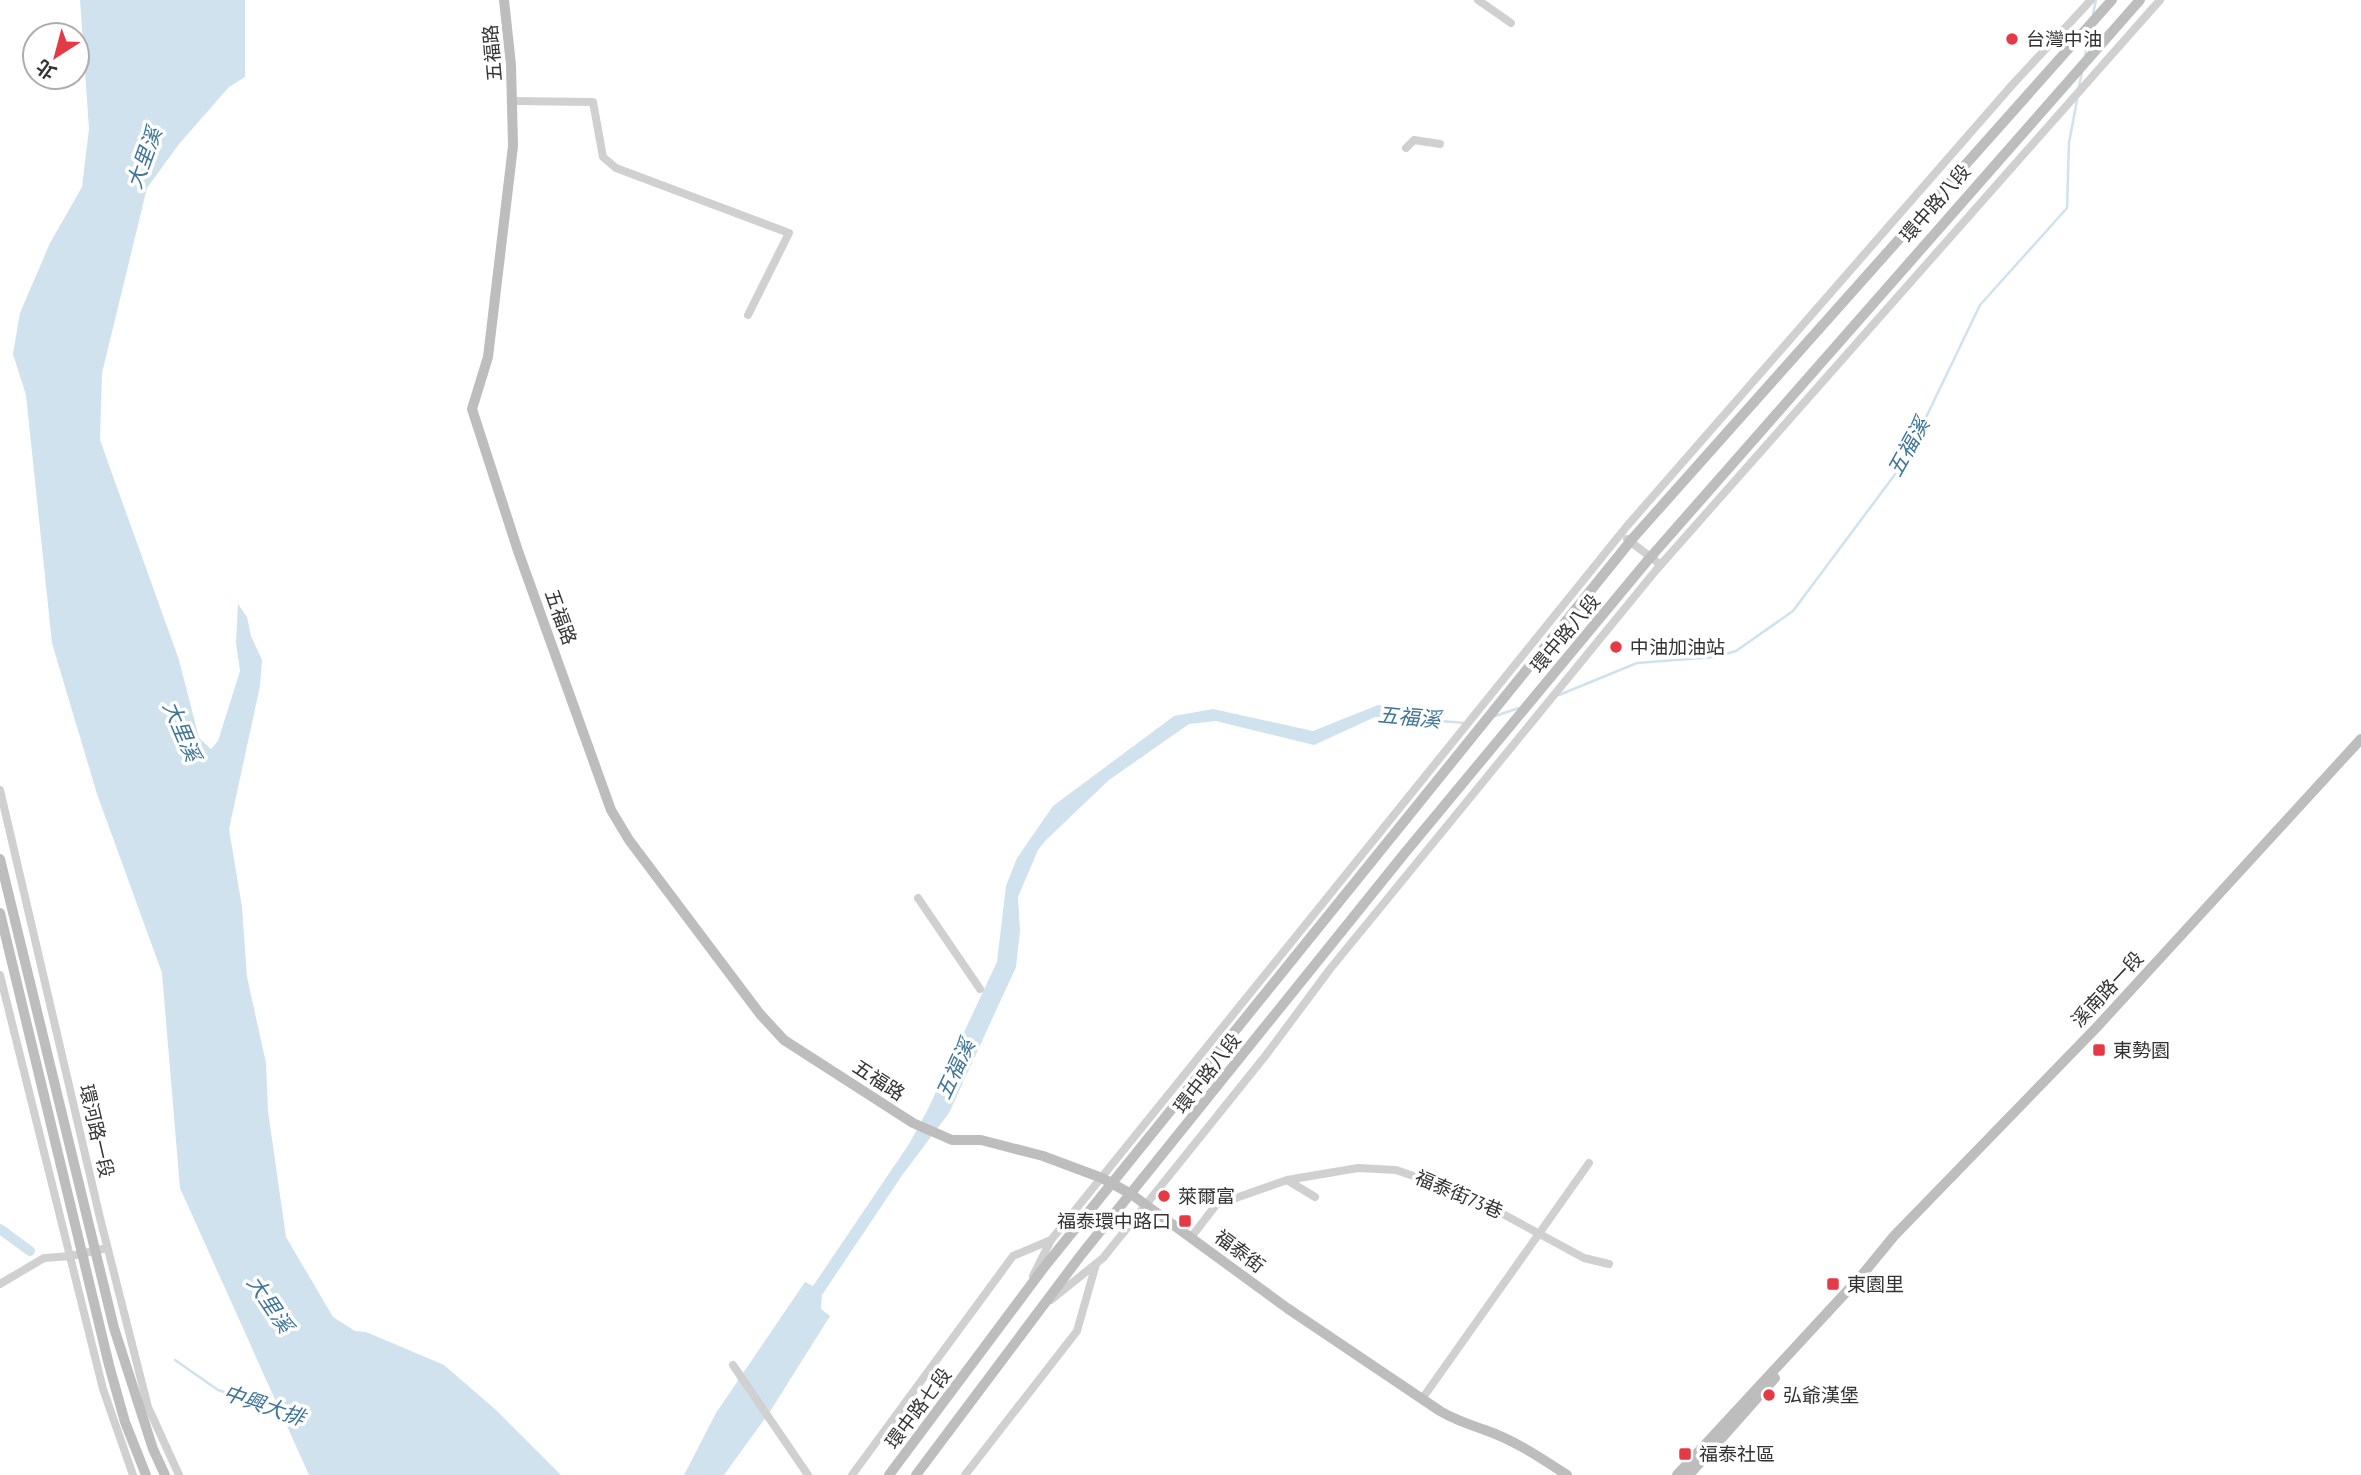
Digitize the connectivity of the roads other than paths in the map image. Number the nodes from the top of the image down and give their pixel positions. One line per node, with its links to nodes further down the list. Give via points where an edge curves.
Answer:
1 (504, 0): 8 (street, 五福路)
2 (1478, 0): 7 (street)
3 (2091, 0): 12 (street, 環中路八段)
4 (2112, 0): 12 (street, 環中路八段)
5 (2140, 0): 13 (street, 環中路八段)
6 (2160, 0): 14 (street, 環中路八段)
7 (1511, 23)
8 (513, 101): 11 (street, via 593,102 603,157 616,168 789,233); 22 (street, 五福路, via 513,146 488,357 472,409 611,810 629,840 784,1040 913,1123)
9 (1440, 144): 10 (street, via 1414,140)
10 (1406, 148)
11 (748, 315)
12 (1625, 538): 13 (street); 24 (street, 環中路八段, via 1494,688); 26 (street, 環中路八段, via 1509,690)
13 (1650, 557): 14 (street); 27 (street, 環中路八段)
14 (1661, 565): 29 (street, 環中路八段, via 1330,969)
15 (2361, 739): 45 (street, 溪南路一段, via 2096,1028 1873,1259)
16 (0, 790): 33 (street, 環河路一段)
17 (0, 859): 34 (street, 環河路一段)
18 (918, 898): 21 (street)
19 (0, 914): 35 (street)
20 (0, 975): 35 (street)
21 (979, 989)
22 (944, 1137): 24 (street, 福泰街, via 981,1140 1043,1156)
23 (1588, 1163): 30 (street)
24 (1102, 1178): 26 (street, 福泰街); 32 (street, 環中路八段)
25 (1287, 1180): 28 (street); 30 (street, 福泰街73巷, via 1358,1168 1396,1170 1466,1194); 31 (street, 福泰街73巷, via 1216,1205)
26 (1113, 1184): 27 (street, 福泰街); 39 (street, 環中路八段)
27 (1131, 1194): 29 (street, 福泰街); 40 (street, 環中路八段)
28 (1315, 1197)
29 (1146, 1203): 31 (street, 福泰街); 36 (street, 環中路八段)
30 (1539, 1231): 37 (street, 福泰街73巷, via 1584,1258); 44 (street)
31 (1192, 1236): 44 (street, 福泰街, via 1287,1308)
32 (1051, 1240): 39 (street, 環中路八段); 51 (street, 環中路八段, via 1013,1256)
33 (107, 1248): 34 (street); 49 (street, 環河路一段, via 148,1407)
34 (96, 1251): 35 (street); 48 (street, 環河路一段, via 126,1367)
35 (76, 1255): 38 (street, via 44,1258); 46 (street, via 103,1390); 47 (street, via 125,1422)
36 (1096, 1264): 40 (street, 環中路八段); 54 (street, 環中路八段, via 1077,1331)
37 (1609, 1264)
38 (0, 1284)
39 (1024, 1294): 41 (street, 環中路八段)
40 (1040, 1308): 43 (street, 環中路八段)
41 (975, 1362): 52 (street, 環中路七段)
42 (733, 1365): 50 (street)
43 (994, 1373): 53 (street, 環中路七段)
44 (1422, 1399): 55 (street, 福泰街, via 1460,1423 1530,1451)
45 (1685, 1474)
46 (133, 1475)
47 (146, 1475)
48 (166, 1475)
49 (178, 1475)
50 (808, 1475)
51 (852, 1475)
52 (889, 1475)
53 (916, 1475)
54 (965, 1475)
55 (1567, 1475)

